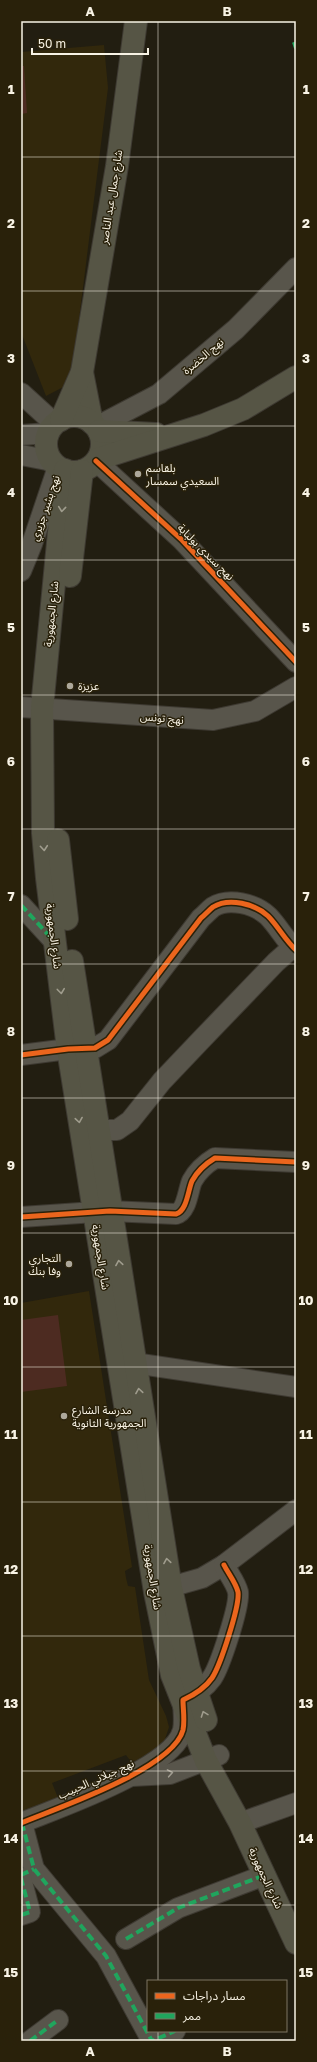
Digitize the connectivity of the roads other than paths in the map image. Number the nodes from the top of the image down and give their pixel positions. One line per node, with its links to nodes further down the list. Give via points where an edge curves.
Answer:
1 (136, 21): 3 (main road, شارع جمال عبد الناصر, via 117,166)
2 (296, 268): 8 (street, نهج الخضرة, via 236,329 159,394)
3 (82, 372): 7 (main road, شارع جمال عبد الناصر); 8 (main road, شارع جمال عبد الناصر)
4 (296, 377): 10 (main road, via 243,409 192,430)
5 (21, 393): 7 (street)
6 (21, 410): 7 (street)
7 (54, 426): 8 (main road, via 77,416); 9 (street); 12 (main road, via 47,447)
8 (96, 427): 10 (main road); 12 (main road, via 102,440 101,450)
9 (21, 435)
10 (169, 435): 12 (main road)
11 (21, 455): 12 (street)
12 (75, 465): 13 (street, نهج بشير جزيري, via 32,544); 14 (street, نهج سيدي بولبابة, via 182,540); 16 (main road, شارع الجمهورية)
13 (21, 571)
14 (296, 662)
15 (296, 687): 16 (street, نهج تونس, via 255,711 212,720)
16 (39, 708): 18 (main road, شارع الجمهورية, one-way to 18, via 43,833); 20 (main road, شارع الجمهورية, via 56,821 74,977)
17 (21, 905): 18 (street)
18 (54, 941): 20 (main road, شارع الجمهورية, one-way to 20)
19 (295, 949): 20 (street, via 267,915 256,908 242,903 227,903 213,907 201,918 108,1040 95,1048); 22 (street, via 276,962 200,1040 130,1121 117,1130)
20 (77, 1048): 21 (street); 22 (main road, شارع الجمهورية); 24 (main road, شارع الجمهورية, one-way to 24)
21 (21, 1055)
22 (99, 1130): 24 (main road, شارع الجمهورية)
23 (296, 1162): 24 (street, via 215,1158 198,1171 179,1213)
24 (102, 1211): 25 (street); 26 (main road, شارع الجمهورية, one-way to 24); 30 (main road, شارع الجمهورية)
25 (21, 1217)
26 (134, 1363): 27 (street); 30 (main road, شارع الجمهورية, one-way to 26)
27 (296, 1387)
28 (296, 1510): 29 (street)
29 (224, 1565): 30 (street, via 202,1578); 31 (street, via 238,1593 236,1605 219,1665 212,1678)
30 (163, 1590): 31 (main road, شارع الجمهورية, via 170,1668)
31 (190, 1697): 32 (main road, شارع الجمهورية); 33 (street, نهج جيلاني الحبيب, via 183,1731 168,1753)
32 (212, 1758): 33 (street, نهج جيلاني الحبيب, one-way to 32, via 170,1774); 35 (main road, شارع الجمهورية)
33 (132, 1776): 36 (street, نهج جيلاني الحبيب)
34 (296, 1803): 35 (street)
35 (246, 1820): 38 (main road, شارع الجمهورية); 40 (main road, شارع الجمهورية)
36 (22, 1823): 37 (street)
37 (25, 1874): 39 (street, via 30,1912); 45 (street, via 106,1956)
38 (265, 1874): 41 (street, via 178,1908); 42 (main road, شارع الجمهورية)
39 (21, 1915)
40 (296, 1915)
41 (126, 1939)
42 (296, 1943)
43 (58, 2020): 47 (street)
44 (147, 2032): 46 (street, via 152,2041)
45 (147, 2032)
46 (174, 2032)
47 (30, 2041)

